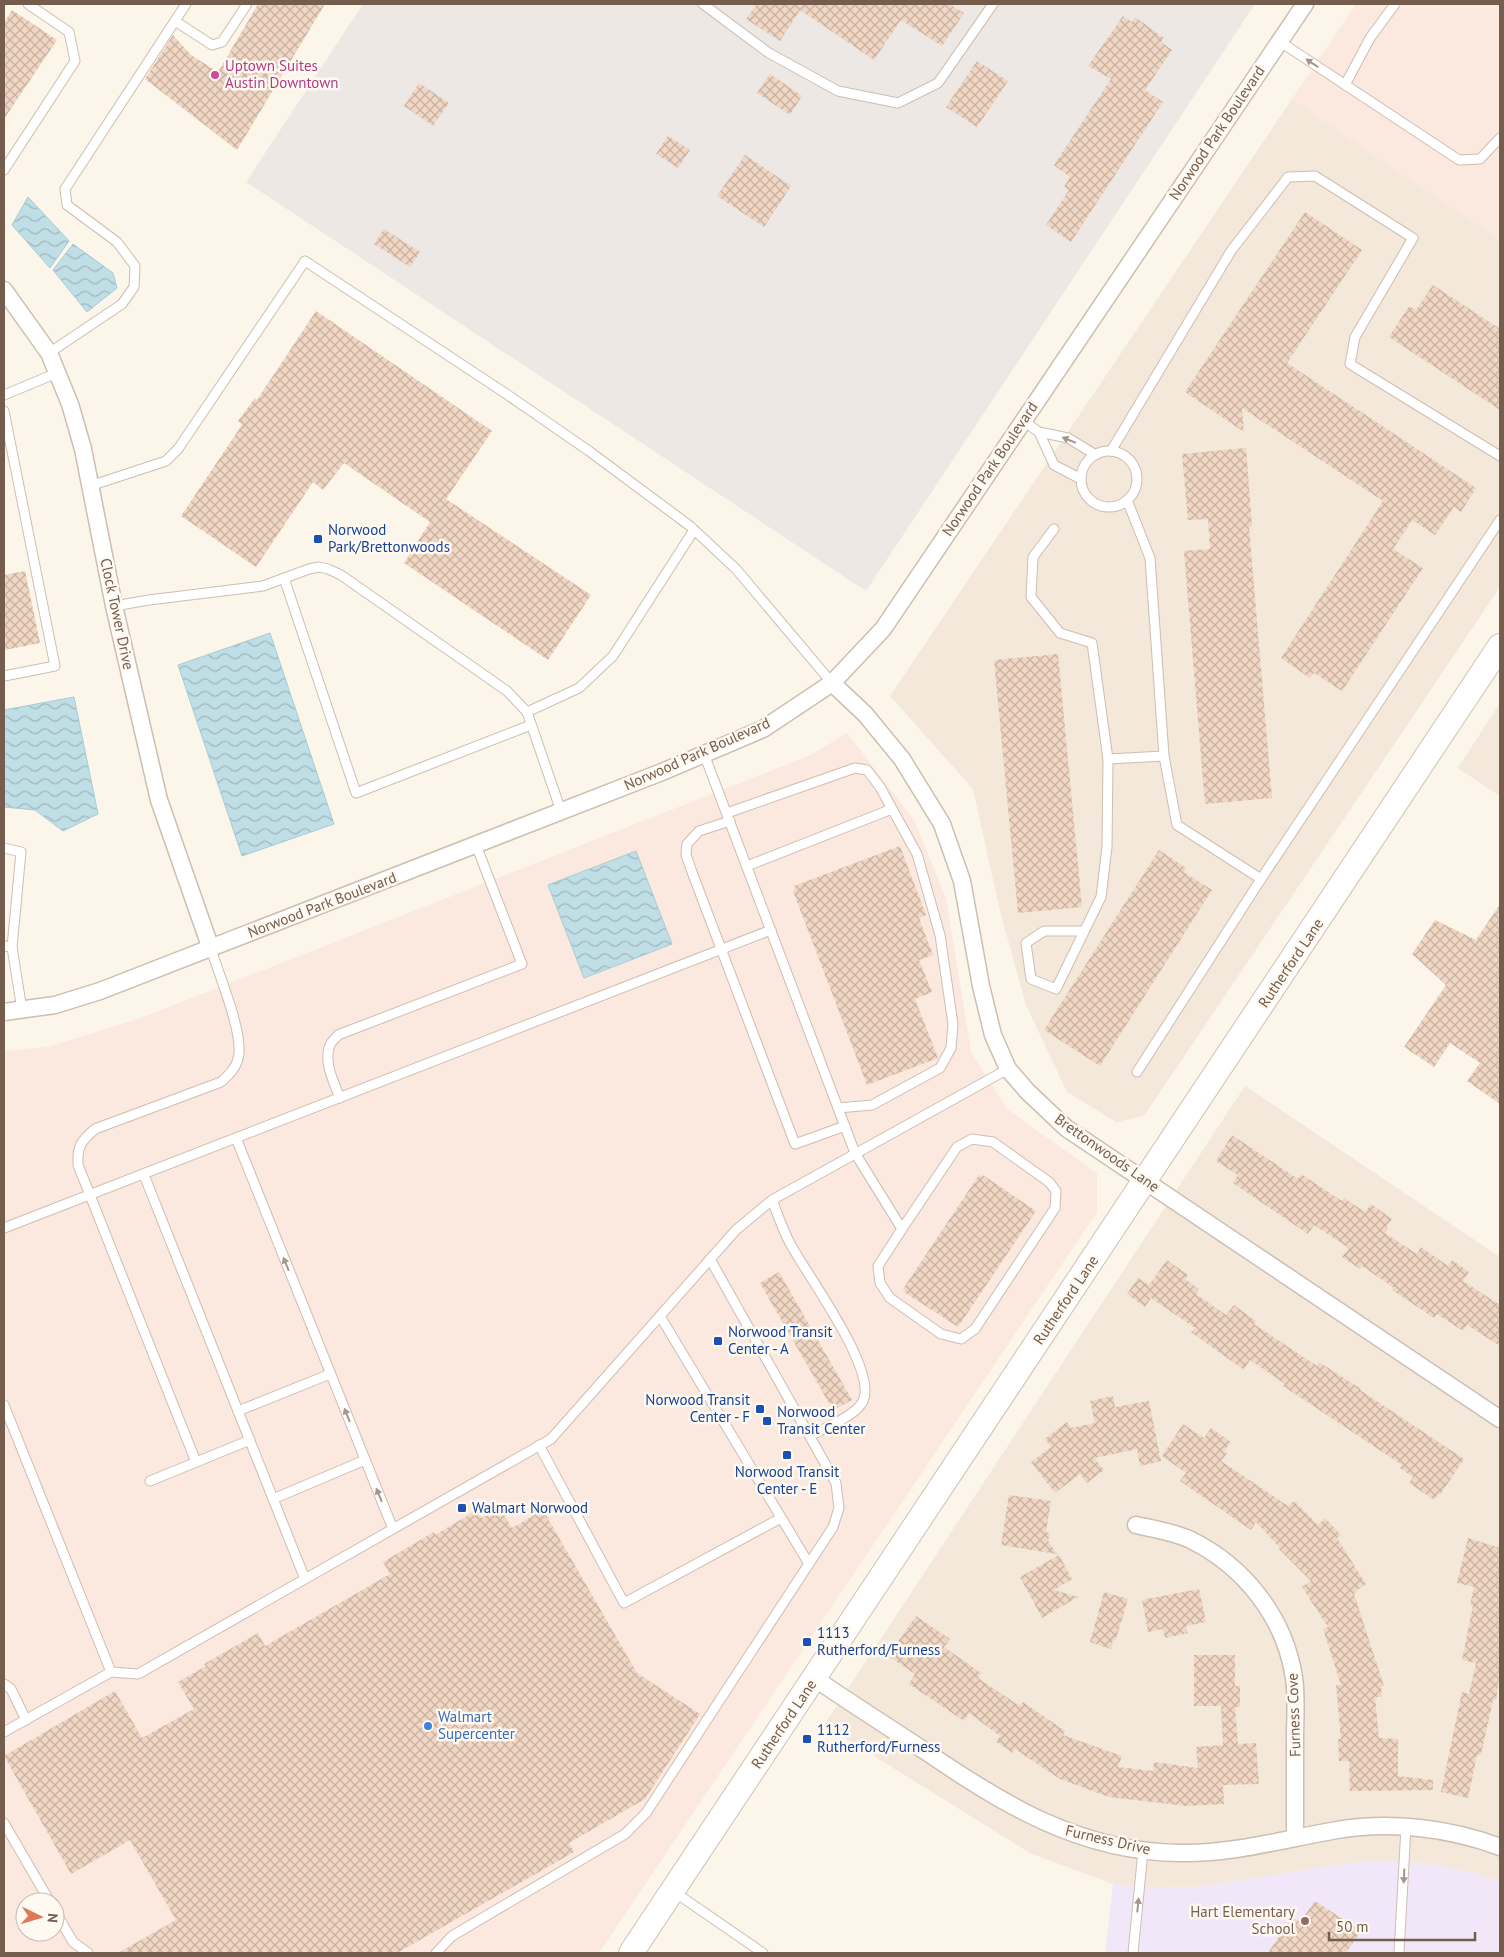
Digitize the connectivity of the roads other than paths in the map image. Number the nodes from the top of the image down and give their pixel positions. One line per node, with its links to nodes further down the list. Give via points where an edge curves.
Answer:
1 (28, 4): 12 (lane, via 69,32 75,62)
2 (186, 4): 8 (lane)
3 (247, 4): 8 (lane, via 222,42 212,45)
4 (703, 4): 5 (lane, via 769,54 838,91 898,103 938,83)
5 (993, 4)
6 (1305, 4): 9 (street, Norwood Park Boulevard)
7 (1395, 4): 10 (lane, via 1370,38)
8 (175, 21): 14 (lane, via 65,189 67,205 117,242 136,266 134,287 122,304)
9 (1280, 41): 10 (lane, one-way to 9); 18 (street, Norwood Park Boulevard)
10 (1345, 86): 11 (lane, via 1459,160 1480,159)
11 (1500, 138)
12 (4, 170)
13 (4, 290): 14 (street, Clock Tower Drive)
14 (49, 354): 15 (street, Clock Tower Drive)
15 (57, 374): 16 (lane); 24 (street, Clock Tower Drive, via 70,404)
16 (4, 395)
17 (4, 411): 32 (lane, via 56,666)
18 (1023, 421): 19 (lane); 33 (street, Norwood Park Boulevard, via 883,629)
19 (1038, 432): 21 (lane, one-way to 19, via 1068,438); 23 (lane, via 1054,465)
20 (1111, 451): 21 (lane); 22 (lane, via 1231,251 1288,178 1315,176 1413,238 1355,337 1350,364); 25 (lane, via 1120,453 1134,466 1136,485)
21 (1096, 455): 23 (lane, via 1087,463)
22 (1500, 456)
23 (1081, 480): 25 (lane, via 1087,496 1094,502 1111,507)
24 (90, 486): 28 (lane, via 166,461 178,449 305,261 513,398); 30 (street, Clock Tower Drive)
25 (1127, 500): 37 (lane, via 1150,558)
26 (1500, 520): 45 (lane)
27 (1054, 529): 38 (lane, via 1033,557 1031,597 1060,633 1092,643)
28 (694, 530): 33 (lane, via 736,569); 34 (lane, via 613,656 579,688)
29 (284, 578): 30 (lane, via 263,586); 34 (lane, via 319,567 341,575 507,691); 35 (lane, via 356,793)
30 (114, 606): 49 (street, Clock Tower Drive, via 159,800)
31 (1500, 646): 61 (street, Rutherford Lane)
32 (4, 676)
33 (832, 683): 36 (street, Norwood Park Boulevard, via 763,729); 53 (street, Brettonwoods Lane, via 865,714 902,759 942,824 962,881 993,1035)
34 (527, 712): 35 (lane)
35 (531, 724): 40 (lane)
36 (704, 754): 40 (street, Norwood Park Boulevard); 41 (lane)
37 (1164, 756): 38 (lane); 45 (lane, via 1177,825)
38 (1108, 759): 47 (lane, via 1107,846 1101,896)
39 (892, 809): 41 (lane, via 867,770 855,768); 44 (lane); 56 (lane, via 917,854 940,935 953,1024 952,1048 940,1068 872,1105)
40 (561, 812): 42 (street, Norwood Park Boulevard)
41 (728, 817): 44 (lane); 50 (lane, via 700,832 687,844 686,856)
42 (476, 845): 49 (street, Norwood Park Boulevard); 55 (lane, via 522,964 338,1035 330,1045 329,1061)
43 (4, 848): 48 (lane, via 21,852)
44 (747, 866): 46 (lane)
45 (1261, 880): 54 (lane)
46 (771, 930): 50 (lane); 56 (lane)
47 (1084, 931): 47 (lane, via 1056,989 1031,979 1026,944 1044,931)
48 (8, 947): 51 (lane)
49 (211, 949): 51 (street, Norwood Park Boulevard, via 100,991 55,1005); 62 (lane, via 238,1036 239,1055 234,1071 222,1082 95,1129 84,1138 78,1151 78,1165)
50 (721, 950): 55 (lane); 57 (lane, via 795,1144)
51 (22, 1010): 52 (street, Norwood Park Boulevard)
52 (4, 1012)
53 (1008, 1069): 59 (lane); 61 (street, Brettonwoods Lane, via 1066,1128)
54 (1137, 1072)
55 (340, 1098): 58 (lane)
56 (838, 1108): 57 (lane)
57 (845, 1126): 59 (lane)
58 (236, 1138): 60 (lane); 68 (lane, one-way to 58)
59 (855, 1153): 63 (lane); 65 (lane)
60 (144, 1175): 62 (lane); 70 (lane)
61 (1146, 1182): 71 (street, Brettonwoods Lane); 85 (street, Rutherford Lane)
62 (90, 1194): 64 (lane); 76 (lane)
63 (772, 1200): 66 (lane, via 736,1230); 72 (lane, via 789,1243 842,1328 866,1386 864,1400 857,1410)
64 (4, 1228)
65 (902, 1229): 65 (lane, via 957,1148 972,1139 993,1142 1049,1182 1056,1191 1055,1208 975,1330 962,1339 941,1334 890,1298 880,1283 878,1266)
66 (710, 1259): 67 (lane); 72 (lane)
67 (660, 1316): 74 (lane, via 551,1439); 79 (lane)
68 (330, 1374): 70 (lane); 75 (lane, one-way to 68)
69 (4, 1405): 84 (lane)
70 (238, 1411): 73 (lane)
71 (1500, 1419)
72 (810, 1436): 82 (lane, via 836,1483 840,1508 833,1527)
73 (250, 1440): 76 (lane); 78 (lane)
74 (539, 1446): 79 (lane, via 624,1603); 81 (lane)
75 (365, 1460): 78 (lane); 81 (lane, one-way to 75)
76 (196, 1462): 77 (lane)
77 (150, 1481)
78 (273, 1498): 83 (lane)
79 (781, 1518): 82 (lane)
80 (1136, 1524): 91 (street, Furness Cove, via 1190,1539 1232,1566 1262,1600 1276,1623 1291,1660 1296,1691)
81 (393, 1529): 83 (lane)
82 (808, 1564): 98 (lane, via 646,1813 625,1834 452,1936)
83 (305, 1579): 84 (lane, via 138,1674)
84 (111, 1672): 87 (lane)
85 (814, 1678): 93 (street, Furness Drive, via 1018,1810 1054,1827); 94 (street, Rutherford Lane)
86 (4, 1684): 87 (lane, via 11,1689)
87 (26, 1720): 88 (lane)
88 (4, 1732)
89 (4, 1823): 95 (lane)
90 (1406, 1827): 91 (street, Furness Drive, via 1378,1826); 92 (street, Furness Drive, via 1464,1836); 102 (lane, one-way to 102)
91 (1295, 1838): 93 (street, Furness Drive, via 1217,1852)
92 (1500, 1847)
93 (1143, 1851): 101 (lane, one-way to 93)
94 (673, 1891): 99 (street, Rutherford Lane); 100 (lane)
95 (44, 1892)
96 (65, 1928): 97 (lane, via 73,1942)
97 (88, 1953)
98 (436, 1953)
99 (631, 1953)
100 (764, 1953)
101 (1133, 1953)
102 (1399, 1953)

